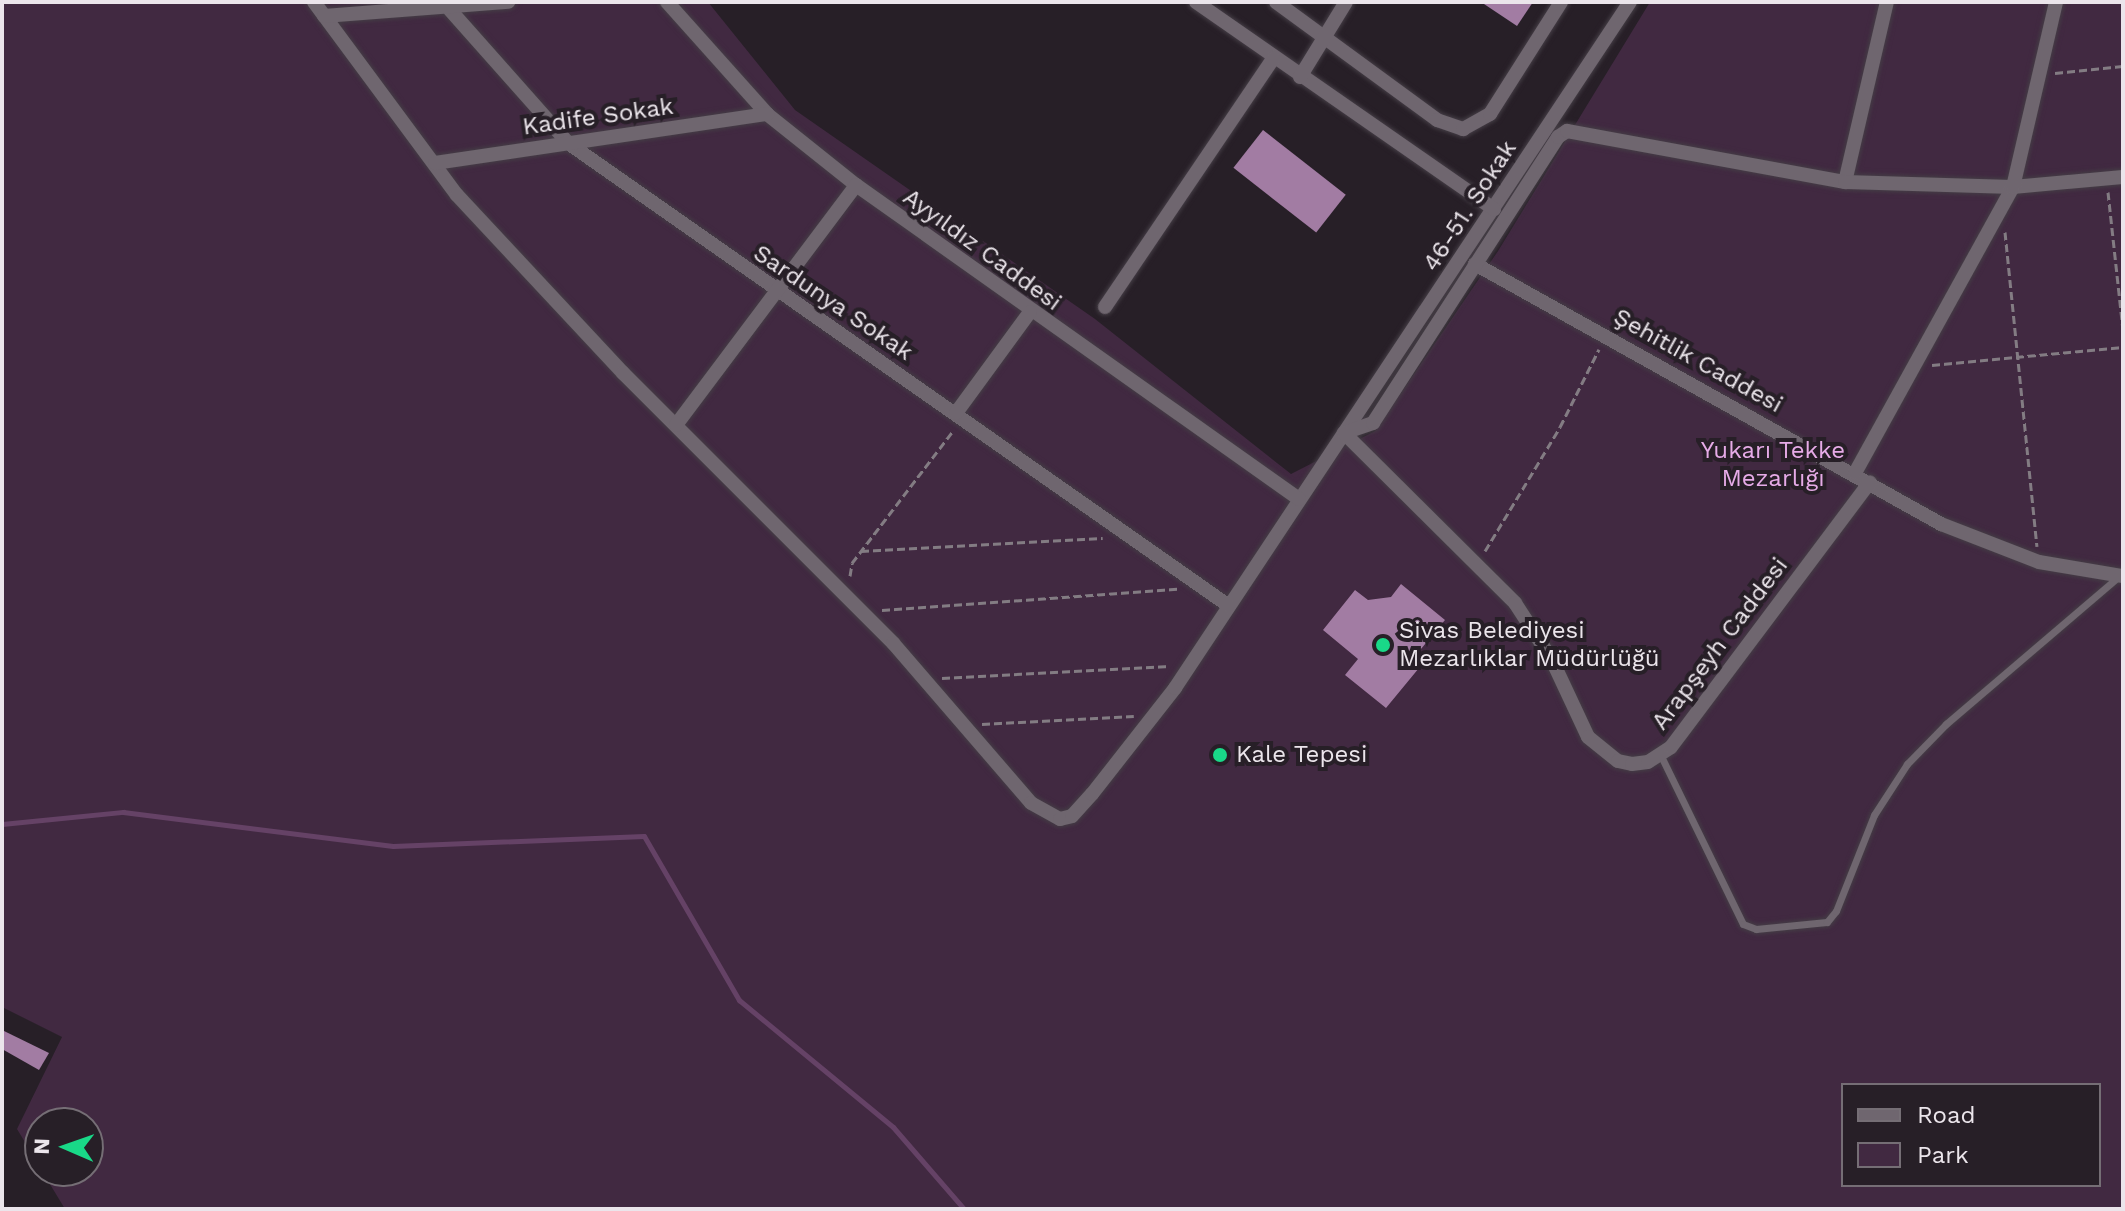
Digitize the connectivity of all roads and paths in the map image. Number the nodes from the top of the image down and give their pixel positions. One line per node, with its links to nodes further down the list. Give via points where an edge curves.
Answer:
1 (314, 2): 12 (street)
2 (508, 2): 11 (street)
3 (667, 2): 18 (street, Ayyıldız Caddesi)
4 (1196, 2): 14 (street)
5 (1276, 2): 13 (street)
6 (1346, 2): 13 (street)
7 (1561, 2): 13 (street, via 1490,114 1472,128 1437,120)
8 (1630, 2): 27 (street, 46-51. Sokak)
9 (1887, 2): 23 (street)
10 (2056, 2): 16 (street)
11 (445, 5): 12 (street); 19 (street, Sardunya Sokak)
12 (324, 16): 20 (street)
13 (1324, 37): 17 (street)
14 (1273, 59): 17 (street); 30 (street)
15 (2123, 66): 16 (path)
16 (2038, 75): 25 (street)
17 (1300, 77): 27 (street)
18 (767, 114): 19 (street, Kadife Sokak); 24 (street, Ayyıldız Caddesi)
19 (568, 143): 20 (street, Kadife Sokak); 29 (street, Sardunya Sokak)
20 (435, 163): 38 (street, via 497,239)
21 (2123, 177): 22 (street)
22 (2107, 179): 25 (street); 32 (path)
23 (1845, 182): 25 (street); 28 (street, 46-51. Sokak, via 1567,131)
24 (856, 185): 29 (street); 31 (street, Ayyıldız Caddesi)
25 (2013, 187): 26 (street)
26 (2002, 205): 35 (path); 36 (street)
27 (1494, 209): 39 (street, 46-51. Sokak)
28 (1475, 264): 33 (street, Şehitlik Caddesi); 39 (street, 46-51. Sokak, via 1373,423)
29 (776, 292): 37 (street, Sardunya Sokak); 38 (street)
30 (1105, 307)
31 (1030, 312): 37 (street); 42 (street, Ayyıldız Caddesi)
32 (2123, 331)
33 (1606, 335): 40 (street, Şehitlik Caddesi); 46 (path, via 1560,427)
34 (2123, 347): 35 (path)
35 (2019, 356): 36 (path); 45 (path)
36 (1910, 367): 40 (street)
37 (960, 416): 43 (street, Sardunya Sokak); 44 (path)
38 (676, 425): 50 (street)
39 (1344, 433): 42 (street, 46-51. Sokak); 46 (street, Arapşeyh Caddesi)
40 (1855, 473): 41 (street, Şehitlik Caddesi)
41 (1870, 482): 45 (street, Şehitlik Caddesi, via 1941,524); 55 (street, Arapşeyh Caddesi, via 1671,747)
42 (1299, 499): 49 (street, 46-51. Sokak)
43 (1131, 536): 44 (path); 48 (street, Sardunya Sokak)
44 (861, 551): 50 (path, via 850,570)
45 (2039, 562): 47 (street, Şehitlik Caddesi)
46 (1476, 564): 55 (street, Arapşeyh Caddesi, via 1522,614 1552,660 1588,737 1618,761 1648,762)
47 (2121, 576): 55 (lane, via 1946,724 1907,764 1874,815 1827,922 1756,929 1743,924)
48 (1203, 587): 49 (street, Sardunya Sokak); 50 (path)
49 (1229, 606): 51 (street, 46-51. Sokak)
50 (857, 607): 52 (street)
51 (1190, 666): 52 (path); 53 (street, 46-51. Sokak)
52 (925, 678): 54 (street)
53 (1154, 715): 54 (path); 54 (street, 46-51. Sokak, via 1072,816 1060,819 1039,811)
54 (966, 725)
55 (1660, 754)

